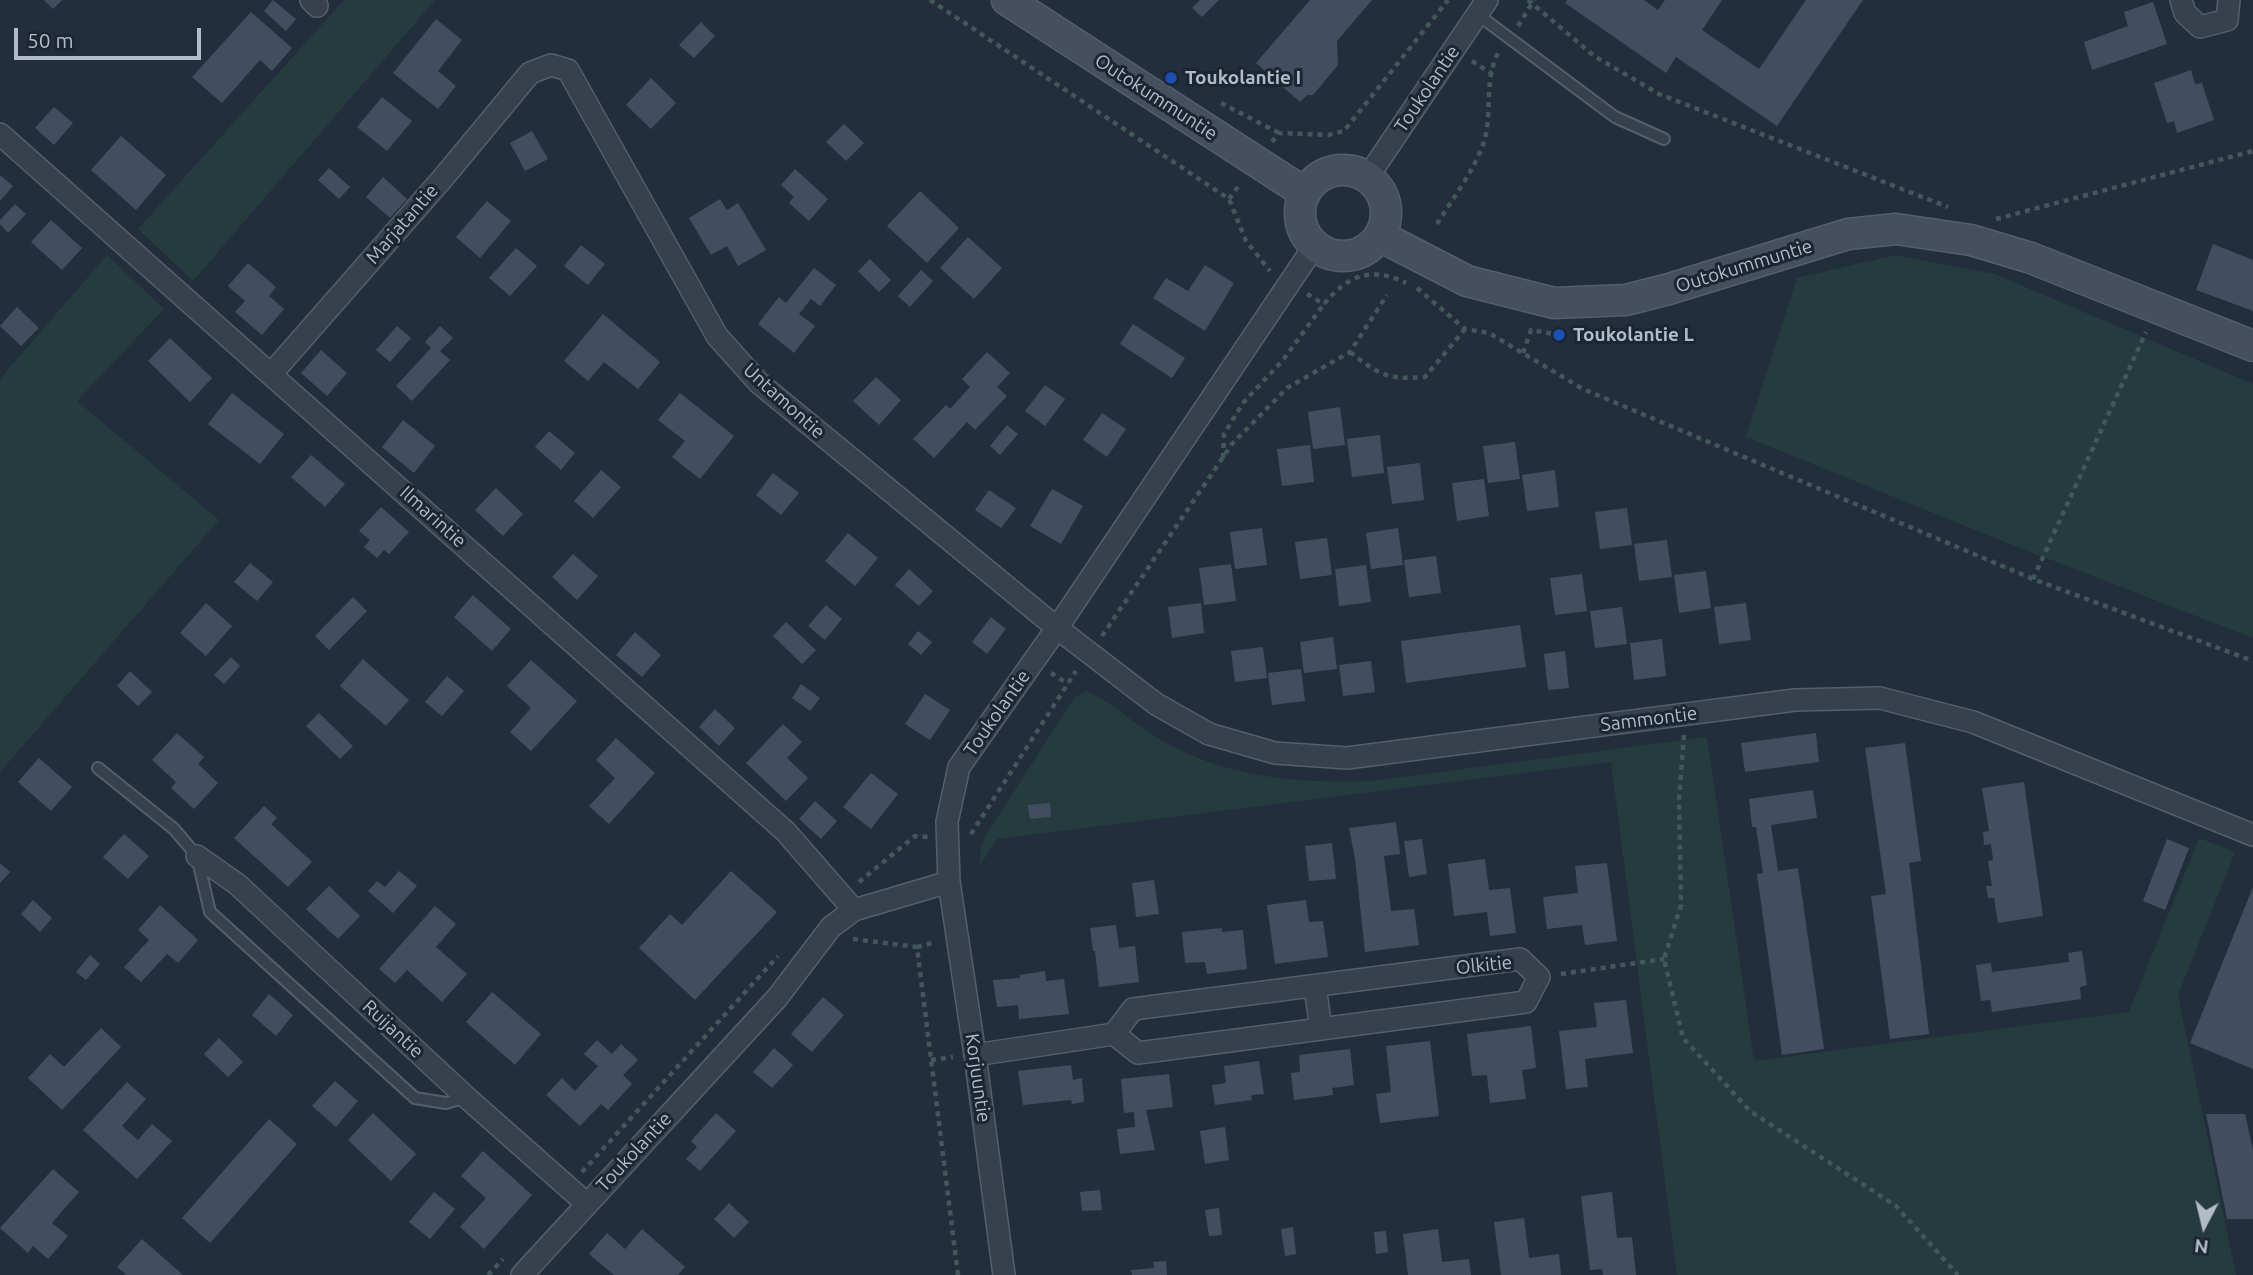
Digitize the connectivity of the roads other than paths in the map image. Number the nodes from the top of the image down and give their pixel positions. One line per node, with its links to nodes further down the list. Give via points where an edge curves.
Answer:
1 (1007, 0): 9 (main road, Outokummuntie)
2 (2181, 0): 3 (street, via 2185,13 2200,27 2227,20)
3 (2229, 0)
4 (1475, 5): 7 (lane, via 1509,40 1615,117); 8 (street, Toukolantie)
5 (530, 73): 13 (street, Marjatantie); 14 (street, Untamontie, via 551,65 568,70 717,336 759,383)
6 (0, 134): 13 (street, Ilmarintie)
7 (1664, 139)
8 (1367, 178): 9 (main road, via 1354,172 1326,174); 10 (main road, via 1377,187 1386,211)
9 (1305, 193): 11 (main road, via 1301,221)
10 (1380, 236): 11 (main road, via 1370,247 1349,255 1327,253); 12 (main road, Outokummuntie, via 1468,281 1554,303 1626,300 1848,234 1896,229 1971,240 2031,258)
11 (1315, 245): 14 (street, Toukolantie)
12 (2253, 346)
13 (272, 373): 19 (street, Ilmarintie, via 786,832)
14 (1057, 628): 16 (street, Sammontie, via 1156,704 1209,734 1275,753 1347,758 1795,700 1880,698 1973,722); 18 (street, Toukolantie, via 959,767 947,822)
15 (98, 768): 17 (lane, via 174,829)
16 (2253, 835)
17 (197, 856): 24 (street, Ruijantie, via 237,884); 24 (lane, via 210,912 415,1098 446,1103)
18 (949, 881): 19 (street, Toukolantie); 23 (street, Korjuuntie)
19 (854, 910): 25 (street, Toukolantie, via 831,927 776,998)
20 (1315, 986): 21 (street); 21 (street, Olkitie, via 1520,959 1539,977 1526,1002); 22 (street, Olkitie, via 1133,1009)
21 (1321, 1029): 22 (street, Olkitie, via 1138,1052)
22 (1114, 1034): 23 (street)
23 (975, 1055): 27 (street, Korjuuntie)
24 (466, 1097): 25 (street, Ruijantie)
25 (587, 1204): 26 (street, Toukolantie)
26 (522, 1275)
27 (1004, 1275)

